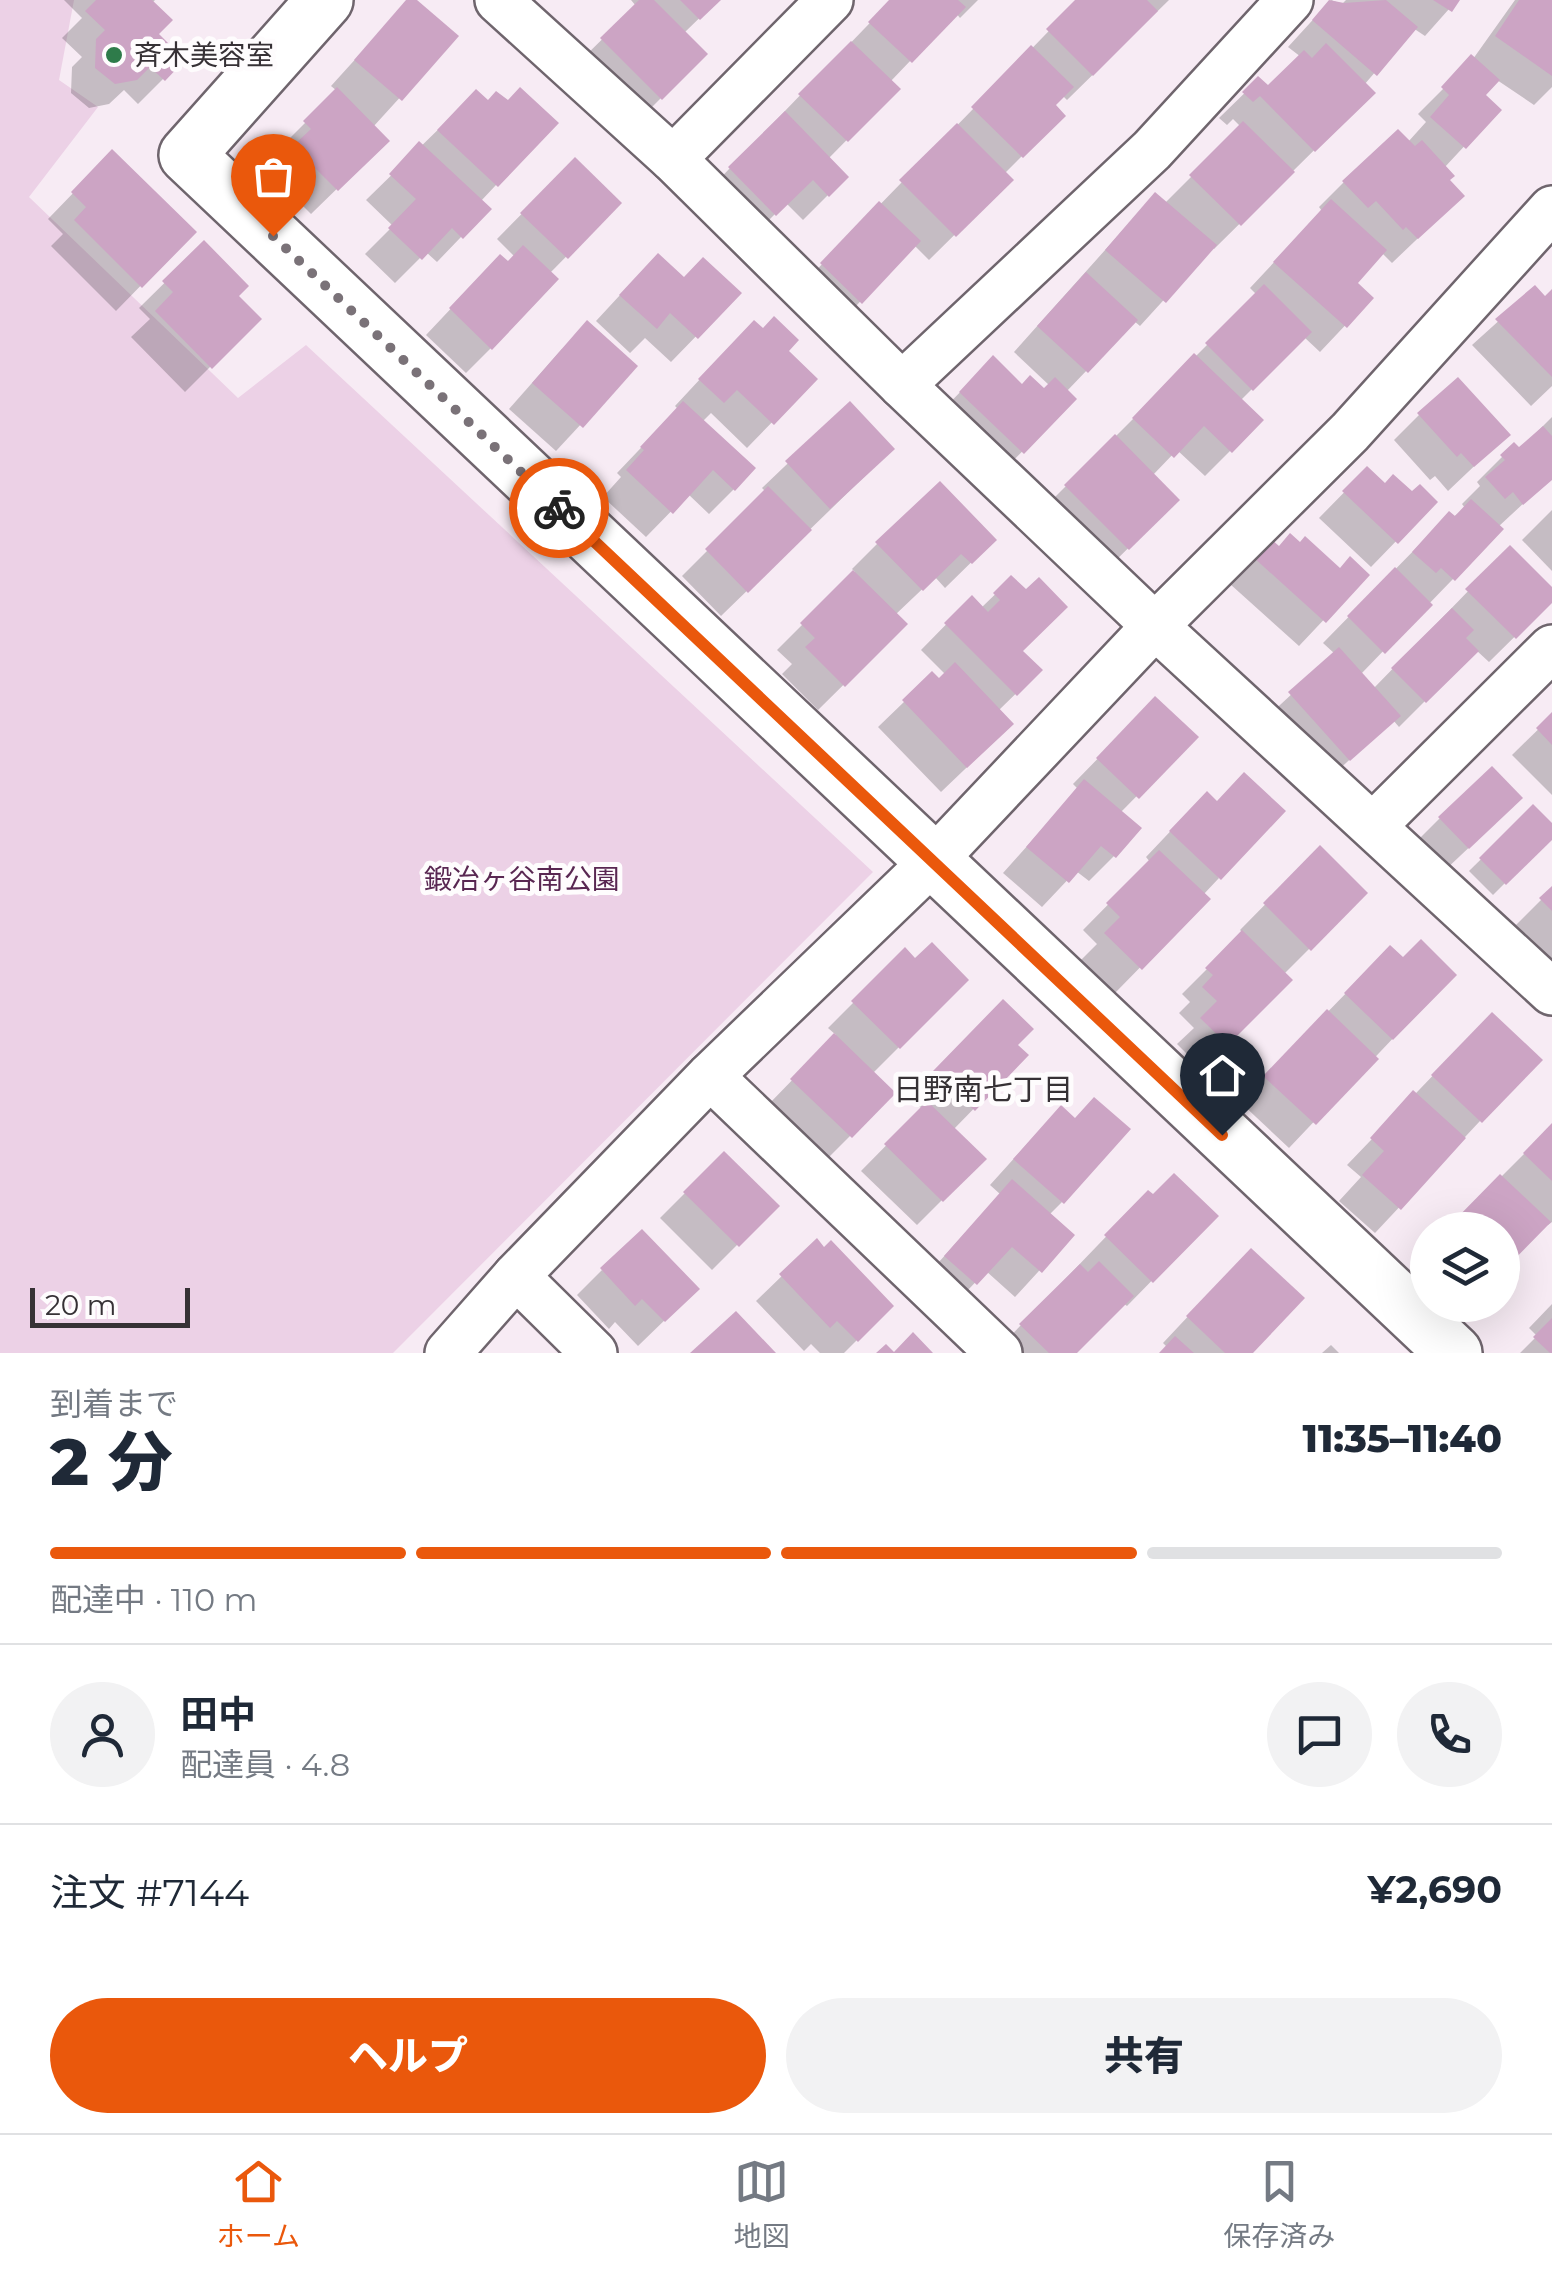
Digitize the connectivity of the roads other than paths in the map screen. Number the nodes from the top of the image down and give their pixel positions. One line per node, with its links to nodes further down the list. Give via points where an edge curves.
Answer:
1 (325, 0): 11 (street, via 187,155)
2 (498, 0): 5 (street)
3 (830, 0): 5 (street)
4 (1290, 0): 7 (street, via 1152,150)
5 (673, 159): 7 (street)
6 (1552, 209): 8 (street, via 1350,432)
7 (902, 384): 8 (street)
8 (1156, 626): 10 (street); 11 (street)
9 (1552, 648): 10 (street)
10 (1374, 824): 12 (street)
11 (932, 862): 13 (street); 18 (street)
12 (1552, 992)
13 (710, 1076): 14 (street); 17 (street)
14 (516, 1276): 15 (street); 16 (street)
15 (448, 1353)
16 (594, 1353)
17 (998, 1353)
18 (1454, 1353)

